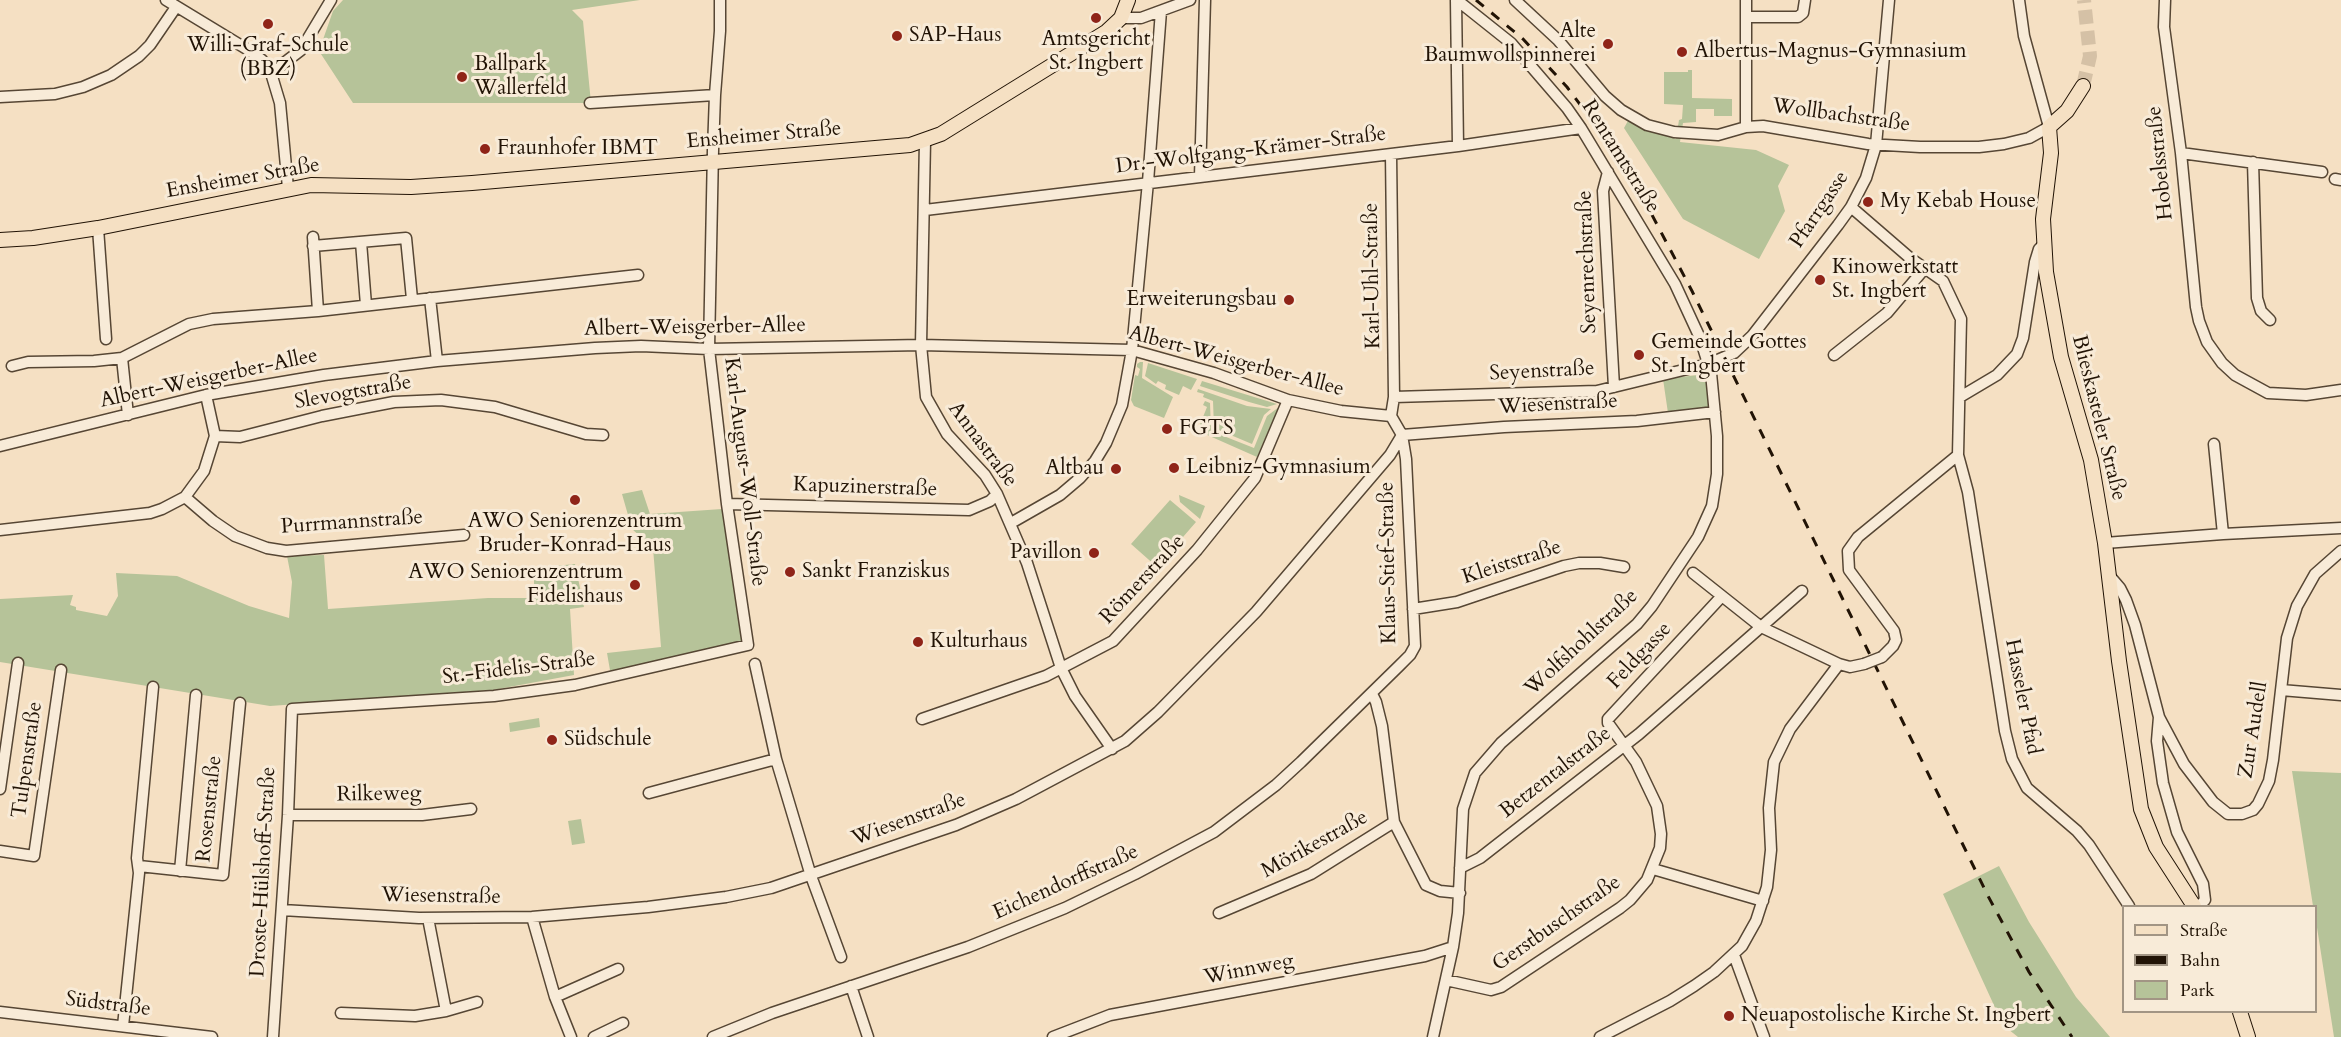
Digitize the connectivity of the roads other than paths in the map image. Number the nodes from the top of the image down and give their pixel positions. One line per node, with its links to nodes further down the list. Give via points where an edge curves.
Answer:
1 (166, 0): 14 (street)
2 (331, 0): 18 (street, via 301,50)
3 (720, 0): 20 (street, Karl-August-Woll-Straße)
4 (1128, 0): 17 (main road, Ensheimer Straße)
5 (1190, 0): 15 (street)
6 (1205, 0): 35 (street)
7 (1457, 0): 25 (street, Rentamtstraße, via 1511,43); 28 (street)
8 (1515, 0): 23 (street, Wollbachstraße, via 1558,40 1605,96 1633,118 1659,129 1701,135 1727,134)
9 (1746, 0): 16 (street)
10 (1804, 0): 16 (street, via 1803,13 1798,17)
11 (1889, 0): 27 (street, Pfarrgasse)
12 (2019, 0): 24 (street, Blieskasteler Straße, via 2024,36)
13 (2165, 0): 29 (street, Hobelsstraße, via 2164,27)
14 (176, 7): 18 (street, via 250,51); 21 (street, via 150,45 111,75 55,94)
15 (1161, 11): 17 (street, via 1141,18); 36 (street)
16 (1746, 17): 23 (street)
17 (1121, 18): 26 (main road, Ensheimer Straße, via 1106,32)
18 (271, 73): 37 (street, via 280,103)
19 (2083, 86): 24 (main road, Wollbachstraße, via 2067,111)
20 (715, 94): 22 (street); 31 (street, Karl-August-Woll-Straße)
21 (0, 97)
22 (590, 103)
23 (1746, 127): 27 (street, Wollbachstraße, via 1762,126)
24 (2049, 127): 27 (street, Wollbachstraße, via 2029,138 1992,146); 43 (main road, Blieskasteler Straße, via 2051,153)
25 (1581, 128): 28 (street, Dr.-Wolfgang-Krämer-Straße); 33 (street, Rentamtstraße)
26 (926, 141): 31 (main road, Ensheimer Straße); 39 (street, Annastraße)
27 (1876, 145): 38 (street, Pfarrgasse, via 1866,178)
28 (1458, 146): 30 (street, Dr.-Wolfgang-Krämer-Straße)
29 (2181, 153): 32 (street); 61 (street, Hobelsstraße, via 2199,321 2207,342 2235,375 2268,393 2306,395)
30 (1391, 154): 35 (street, Dr.-Wolfgang-Krämer-Straße); 64 (street, Karl-Uhl-Straße)
31 (714, 160): 37 (main road, Ensheimer Straße, via 472,183); 53 (street, Karl-August-Woll-Straße)
32 (2253, 162): 34 (street); 50 (street, via 2257,298 2261,311)
33 (1608, 172): 58 (street, Rentamtstraße, via 1691,315); 60 (street, Seyenrechstraße, via 1603,191)
34 (2322, 172)
35 (1200, 177): 36 (street, Dr.-Wolfgang-Krämer-Straße)
36 (1148, 182): 39 (street, Dr.-Wolfgang-Krämer-Straße); 54 (street)
37 (288, 188): 40 (main road, Ensheimer Straße)
38 (1851, 207): 44 (street, Hasseler Pfad); 58 (street, Pfarrgasse, via 1752,336 1734,353)
39 (925, 210): 52 (street, Annastraße)
40 (98, 228): 41 (main road, Ensheimer Straße); 51 (street)
41 (0, 240)
42 (361, 242): 47 (street, via 406,238); 48 (street); 49 (street, via 313,241)
43 (2043, 245): 63 (street, via 2035,262 2017,354 1997,375); 83 (main road, Blieskasteler Straße, via 2059,347 2091,460)
44 (1925, 268): 55 (street, via 1887,312); 63 (street, Hasseler Pfad, via 1943,281 1961,319)
45 (638, 275): 46 (street)
46 (430, 298): 47 (street); 57 (street)
47 (412, 299): 48 (street)
48 (366, 305): 49 (street)
49 (318, 311): 56 (street, via 189,324)
50 (2270, 320)
51 (106, 339)
52 (921, 345): 53 (street, Albert-Weisgerber-Allee); 54 (street, Albert-Weisgerber-Allee); 75 (street, Annastraße, via 931,410)
53 (709, 348): 57 (street, Albert-Weisgerber-Allee, via 595,348); 77 (street, Karl-August-Woll-Straße)
54 (1132, 350): 65 (street, Albert-Weisgerber-Allee, via 1214,373); 78 (street, via 1122,405 1095,460 1060,495)
55 (1834, 355)
56 (122, 358): 59 (street); 67 (street)
57 (437, 361): 62 (street, Albert-Weisgerber-Allee)
58 (1708, 364): 60 (street, Seyenstraße); 66 (street, Wolfshohlstraße)
59 (12, 366)
60 (1614, 387): 64 (street, Seyenstraße, via 1576,393)
61 (2341, 390)
62 (206, 395): 67 (street, Albert-Weisgerber-Allee); 71 (street)
63 (1960, 397): 74 (street, Hasseler Pfad)
64 (1394, 398): 68 (street)
65 (1288, 400): 68 (street, Albert-Weisgerber-Allee); 96 (street, Römerstraße, via 1255,478 1229,512 1113,641)
66 (1715, 412): 70 (street, Wiesenstraße, via 1637,421); 118 (street, Wolfshohlstraße, via 1715,490 1698,537 1664,591 1636,624 1507,737 1475,773 1463,809)
67 (128, 415): 73 (street, Albert-Weisgerber-Allee)
68 (1391, 416): 70 (street)
69 (603, 435): 71 (street, Slevogtstraße, via 586,434 495,407 441,400 394,402 240,437)
70 (1402, 435): 90 (street, Klaus-Stief-Straße); 109 (street, Wiesenstraße, via 1390,455 1256,612 1158,712)
71 (215, 436): 76 (street, via 204,471)
72 (2214, 444): 81 (street)
73 (0, 446)
74 (1958, 455): 95 (street, bridge, via 1858,537 1848,551 1849,570 1894,631 1896,640 1882,657 1850,668); 124 (street, Hasseler Pfad, via 1968,492 2012,759 2027,788 2089,844)
75 (997, 494): 77 (street, Kapuzinerstraße, via 969,510); 78 (street, Annastraße)
76 (185, 497): 80 (street, via 150,513); 82 (street, Purrmannstraße, via 235,536 267,548 286,550)
77 (727, 504): 92 (street, Karl-August-Woll-Straße)
78 (1011, 523): 96 (street, Annastraße)
79 (2341, 528): 81 (street)
80 (0, 530)
81 (2223, 534): 83 (street)
82 (464, 535)
83 (2105, 543): 87 (main road, Blieskasteler Straße)
84 (2341, 551): 100 (street, Zur Audell, via 2315,574 2297,606 2287,638)
85 (1624, 567): 90 (street, Kleiststraße, via 1579,563 1457,602)
86 (1693, 573): 89 (street)
87 (2107, 574): 106 (street, Zur Audell, via 2126,600); 125 (main road, Blieskasteler Straße, via 2141,809 2156,847)
88 (1802, 591): 91 (street, Betzentalstraße)
89 (1722, 596): 91 (street); 108 (street, Feldgasse, via 1608,719)
90 (1413, 609): 98 (street, Klaus-Stief-Straße, via 1415,646)
91 (1761, 627): 95 (street); 108 (street, Betzentalstraße)
92 (748, 645): 105 (street, St.-Fidelis-Straße, via 575,685 494,696)
93 (18, 663): 111 (street, Tulpenstraße)
94 (755, 664): 110 (street)
95 (1839, 664): 123 (street, via 1790,729 1774,762 1769,807 1770,869)
96 (1061, 668): 107 (street, Römerstraße); 109 (street, Annastraße, via 1075,696)
97 (61, 670): 116 (street, Tulpenstraße, via 34,856)
98 (1385, 680): 101 (street, Eichendorffstraße)
99 (153, 687): 117 (street)
100 (2281, 690): 103 (street); 106 (street, Zur Audell, via 2269,781 2258,804 2242,814 2222,810 2200,788)
101 (1372, 694): 115 (street, via 1382,726); 136 (street, Eichendorffstraße, via 1276,785 1214,831 1176,853 1016,929)
102 (196, 695): 120 (street, Rosenstraße)
103 (2341, 695)
104 (240, 703): 120 (street, Rosenstraße, via 223,874)
105 (292, 708): 114 (street, Droste-Hülshoff-Straße)
106 (2160, 717): 126 (street, via 2157,741 2163,783 2177,832 2203,884 2205,900)
107 (922, 718)
108 (1624, 745): 118 (street, Betzentalstraße, via 1480,858); 119 (street, Gerstbuschstraße, via 1657,806 1661,834)
109 (1112, 748): 121 (street, Wiesenstraße, via 1016,799 956,825)
110 (776, 759): 112 (street); 121 (street)
111 (0, 789)
112 (649, 793)
113 (471, 809): 114 (street, Rilkeweg, via 422,815)
114 (288, 815): 127 (street, Droste-Hülshoff-Straße)
115 (1394, 822): 122 (street, via 1426,885); 128 (street, Mörikestraße, via 1298,882)
116 (0, 851)
117 (139, 866): 120 (street, Rosenstraße); 144 (street)
118 (1460, 868): 122 (street)
119 (1653, 869): 123 (street); 135 (street, Gerstbuschstraße, via 1640,890 1620,908 1501,987 1491,990)
120 (180, 870)
121 (811, 876): 129 (street, Wiesenstraße, via 726,897); 133 (street)
122 (1460, 893): 131 (street)
123 (1763, 902): 132 (street, via 1749,935)
124 (2128, 905)
125 (2193, 905)
126 (2200, 905)
127 (282, 910): 130 (street, Wiesenstraße); 146 (street, Droste-Hülshoff-Straße)
128 (1219, 913)
129 (532, 917): 130 (street, Wiesenstraße); 137 (street)
130 (428, 918): 139 (street)
131 (1453, 947): 135 (street); 151 (street, Winnweg, via 1425,956 1110,1015)
132 (1734, 955): 153 (street, via 1670,1001); 154 (street)
133 (841, 957)
134 (618, 969): 137 (street)
135 (1446, 980): 152 (street)
136 (851, 986): 149 (street, Eichendorffstraße); 150 (street)
137 (555, 997): 147 (street)
138 (477, 1002): 139 (street)
139 (446, 1011): 141 (street, via 415,1016)
140 (0, 1012): 144 (street, Südstraße)
141 (341, 1013)
142 (2241, 1013): 155 (main road)
143 (623, 1023): 148 (street)
144 (123, 1026): 145 (street, Südstraße)
145 (212, 1037)
146 (273, 1037)
147 (570, 1037)
148 (594, 1037)
149 (713, 1037)
150 (868, 1037)
151 (1053, 1037)
152 (1433, 1037)
153 (1600, 1037)
154 (1764, 1037)
155 (2248, 1037)

